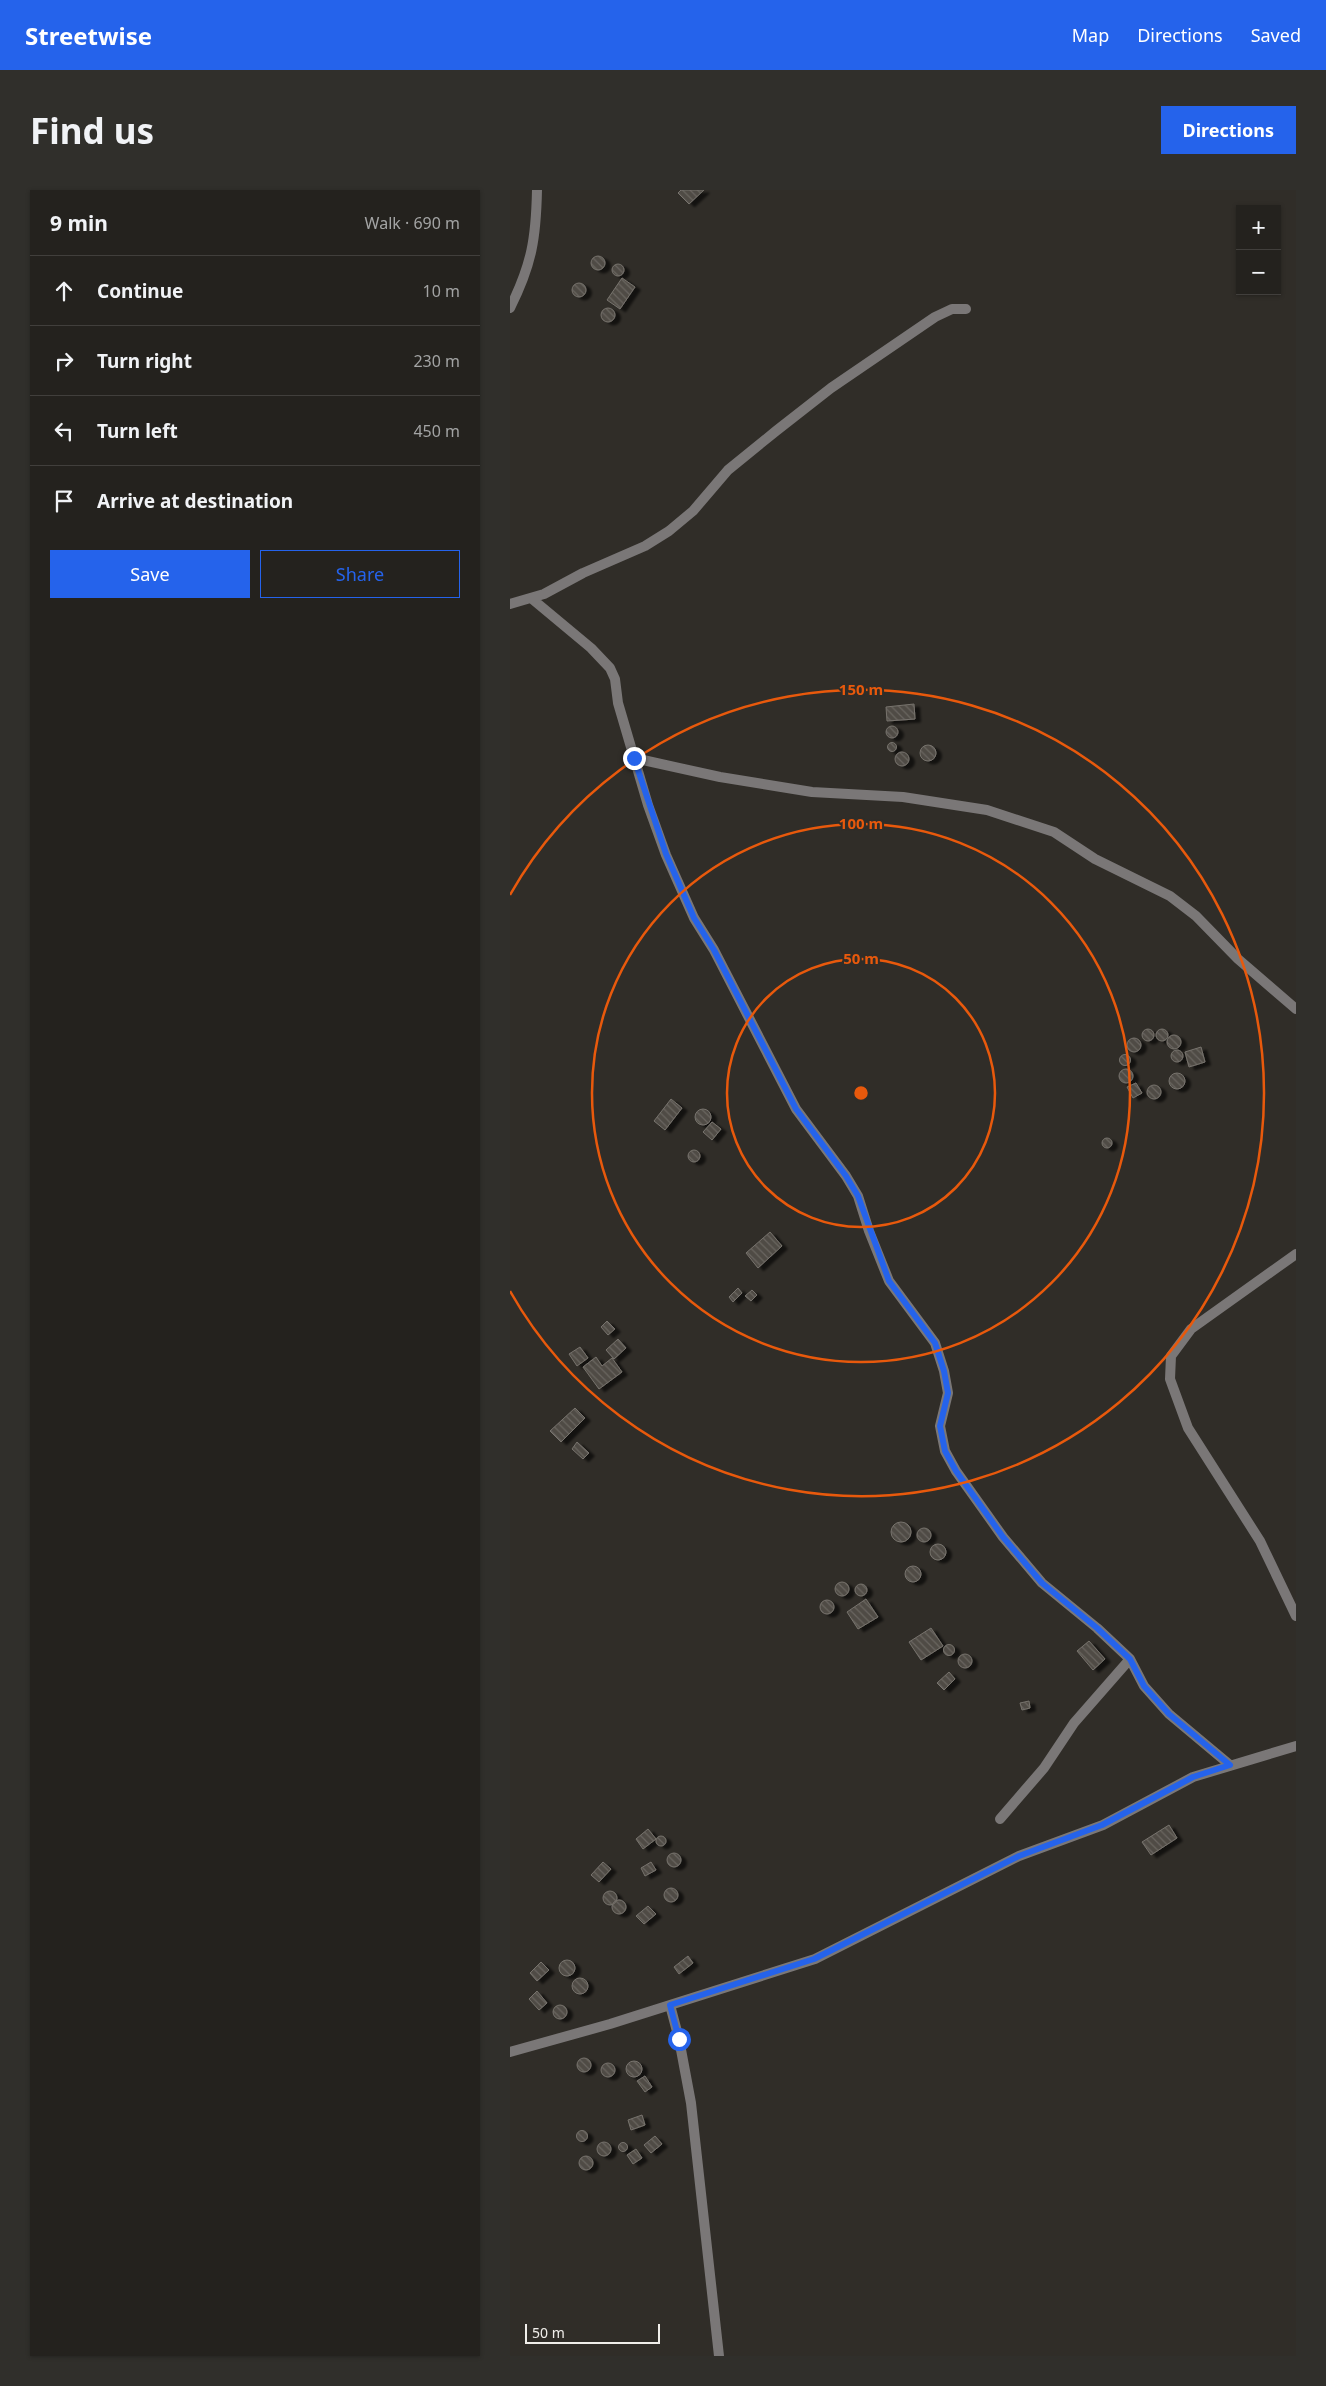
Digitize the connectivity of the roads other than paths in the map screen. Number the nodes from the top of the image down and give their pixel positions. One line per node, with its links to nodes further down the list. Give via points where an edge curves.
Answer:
1 (538, 190): 2 (street, via 536,228 528,269)
2 (510, 308)
3 (966, 309): 4 (street, via 952,309 935,317 831,388 728,470 693,511 669,531 646,546)
4 (531, 598): 5 (street); 6 (street, via 610,668)
5 (510, 604)
6 (634, 758): 7 (street, via 720,777 812,792 903,797 987,810 1054,832 1096,859 1170,896 1196,916 1238,959); 10 (street, via 666,854 694,918 796,1109 858,1196 889,1281 935,1343 948,1393 940,1426 945,1451 956,1471 1003,1537 1042,1583)
7 (1296, 1010)
8 (1296, 1254): 9 (street, via 1191,1330 1171,1356 1170,1379 1188,1428 1260,1541)
9 (1296, 1616)
10 (1130, 1659): 12 (street, via 1144,1686 1169,1714); 13 (street)
11 (1296, 1746): 12 (street)
12 (1230, 1765): 14 (street, via 1193,1777 1102,1825 1019,1856 814,1959)
13 (1000, 1819)
14 (670, 2005): 15 (street); 16 (street, via 691,2103)
15 (510, 2052)
16 (719, 2356)

